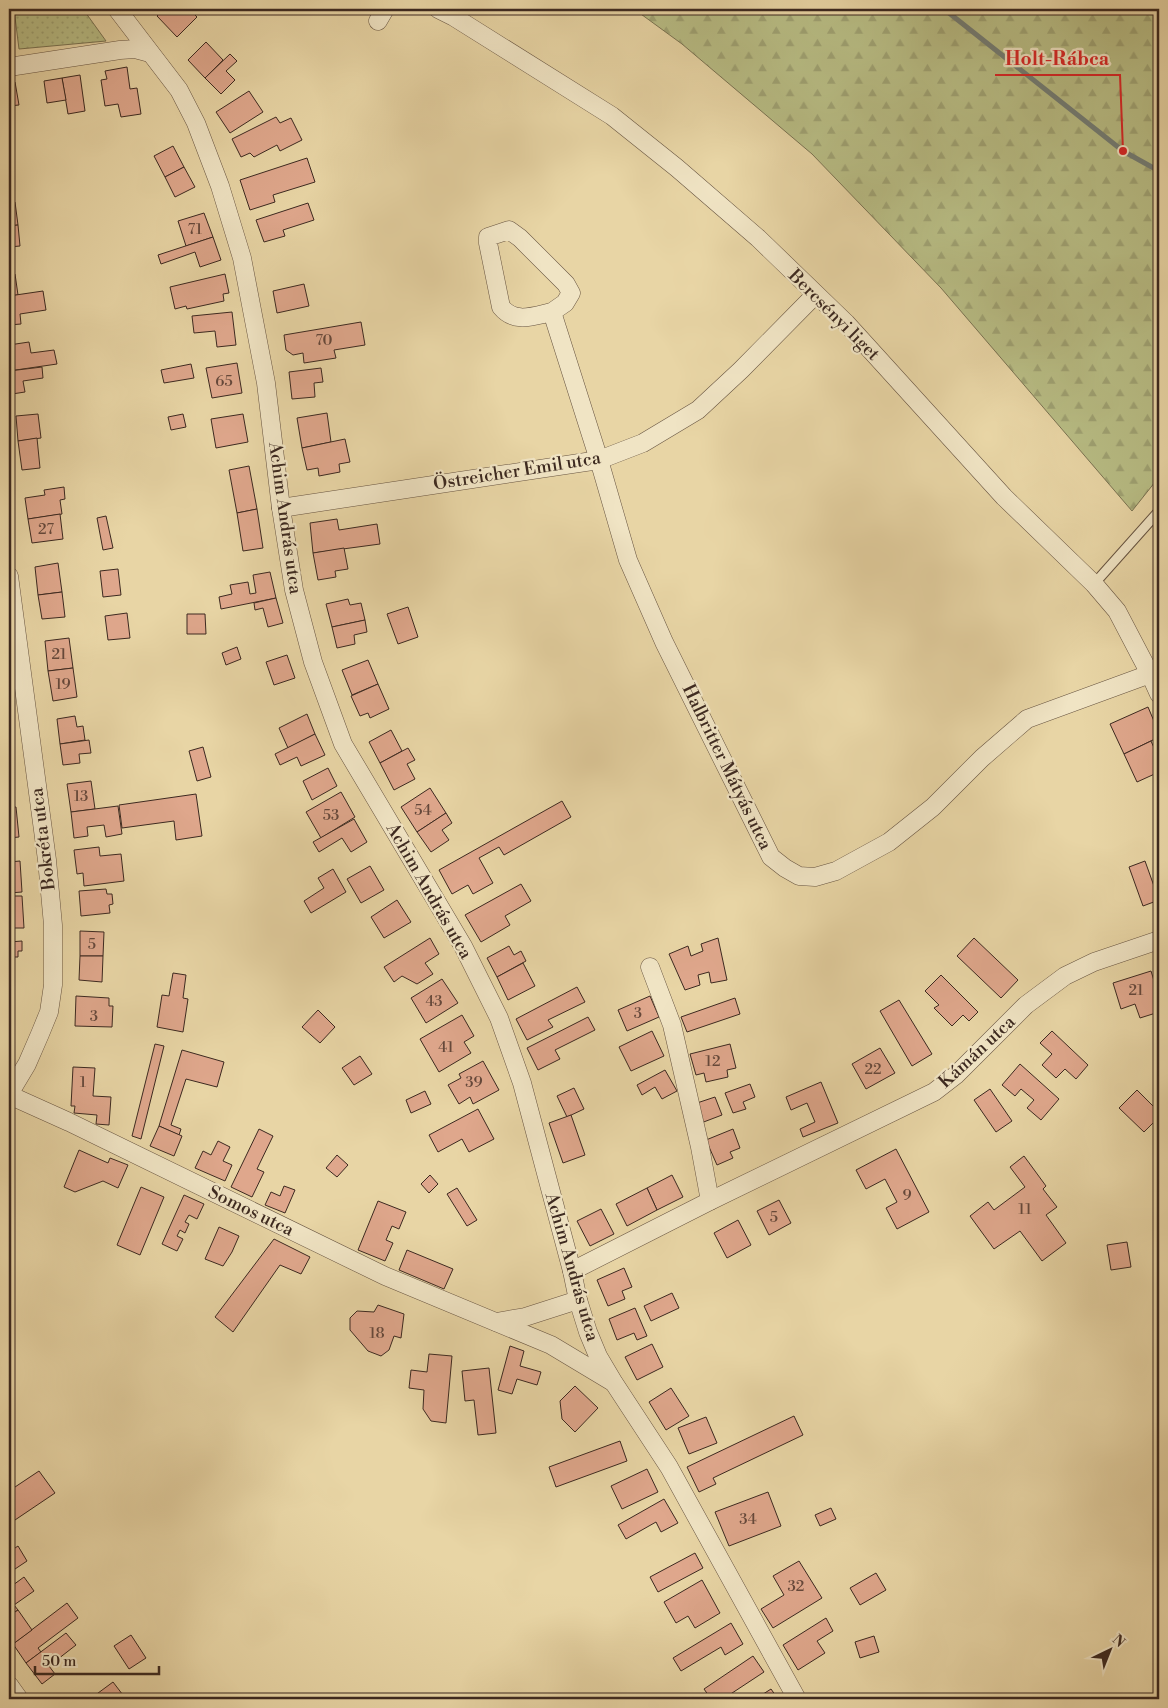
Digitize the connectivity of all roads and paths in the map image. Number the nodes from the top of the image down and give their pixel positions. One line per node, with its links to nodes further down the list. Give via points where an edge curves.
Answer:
1 (117, 9): 3 (street, Achim András utca)
2 (438, 9): 5 (street, Bercsényi liget, via 612,116 758,238)
3 (150, 53): 4 (street, via 120,50); 8 (street, Achim András utca, via 180,90 196,123 242,258 266,383)
4 (9, 67)
5 (815, 294): 7 (street, Östreicher Emil utca, via 698,410 643,443); 11 (street, Bercsényi liget, via 846,323 1004,497)
6 (552, 312): 6 (street, via 520,318 507,314 501,307 488,237 509,230 566,284 571,293 565,303); 7 (street, Halbritter Mátyás utca)
7 (599, 460): 8 (street, Östreicher Emil utca); 12 (street, Halbritter Mátyás utca, via 628,560 664,642 771,857 799,876 815,877 836,871 889,842 933,807 1027,719)
8 (281, 508): 18 (street, Achim András utca, via 294,590 310,653 343,744 463,946 499,1018 522,1083)
9 (1159, 512): 11 (lane)
10 (9, 576): 16 (street, Bokréta utca, via 47,860 53,925 53,985 49,1012 27,1064)
11 (1094, 584): 12 (street, Bercsényi liget, via 1117,611)
12 (1150, 674): 13 (street, Bercsényi liget)
13 (1159, 694)
14 (1159, 940): 17 (street, Kámán utca, via 1094,962 1065,976 1026,1006 956,1075 934,1092)
15 (650, 967): 17 (street, via 672,1025)
16 (9, 1094): 20 (street, Somos utca, via 385,1276)
17 (710, 1201): 18 (street, Kámán utca)
18 (572, 1271): 19 (street, Achim András utca)
19 (578, 1300): 20 (street, via 525,1318); 21 (street, Achim András utca, via 598,1356)
20 (496, 1322): 21 (street, Somos utca, via 551,1345)
21 (614, 1383): 24 (street, Achim András utca, via 669,1467)
22 (9, 1685): 23 (street)
23 (19, 1699)
24 (797, 1699)

